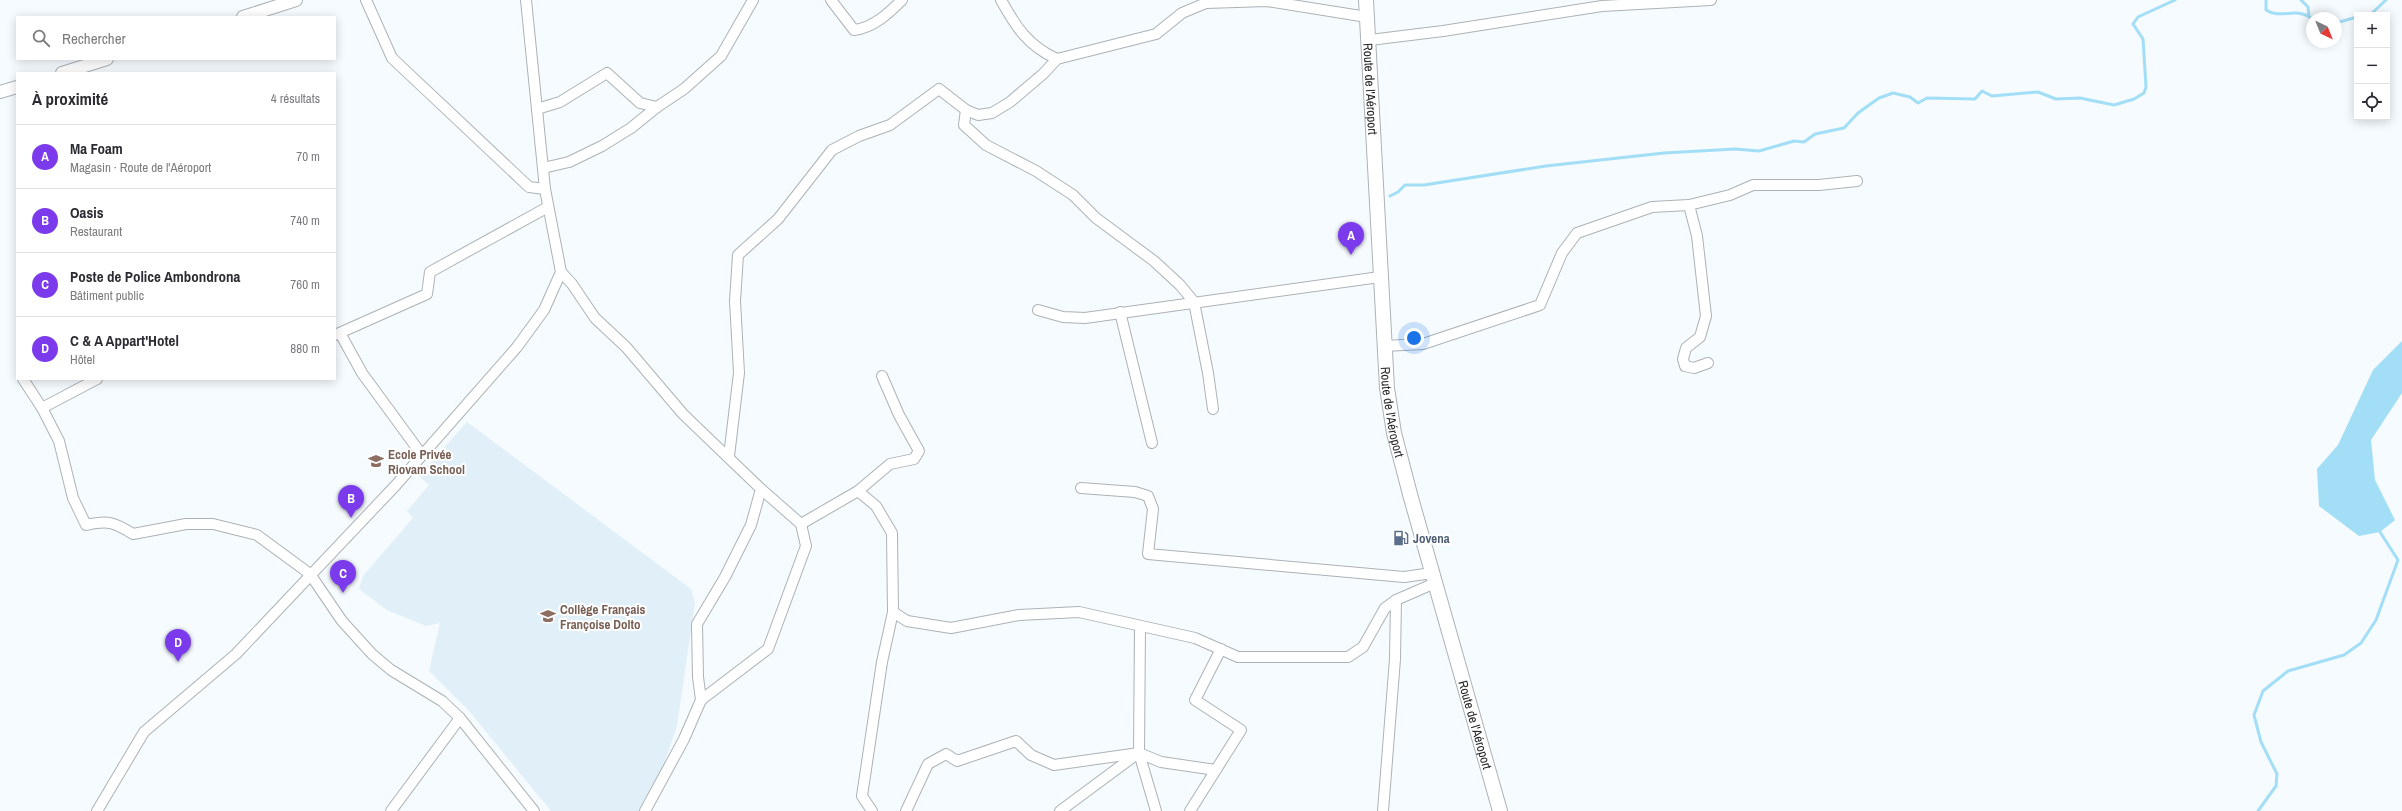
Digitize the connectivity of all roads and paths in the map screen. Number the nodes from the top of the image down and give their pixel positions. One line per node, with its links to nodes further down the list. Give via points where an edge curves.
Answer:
1 (296, 0): 10 (street)
2 (366, 0): 24 (street, via 392,58 529,187)
3 (526, 0): 20 (street)
4 (753, 0): 19 (street, via 721,56 684,89)
5 (831, 0): 6 (street, via 854,30 864,29)
6 (902, 0)
7 (1001, 0): 13 (street, via 1027,41)
8 (1366, 0): 11 (main road, Route de l'Aéroport)
9 (1711, 0): 12 (street, via 1602,6)
10 (246, 16)
11 (1367, 17): 12 (main road, Route de l'Aéroport); 13 (street, via 1267,1 1206,3 1182,13 1156,34)
12 (1370, 40): 28 (main road, Route de l'Aéroport)
13 (1056, 59): 21 (street, via 1043,74 1010,102 992,113 978,115)
14 (105, 60): 15 (street)
15 (83, 70): 16 (street)
16 (69, 72)
17 (16, 87): 18 (street)
18 (0, 92)
19 (657, 107): 20 (street, via 640,103 607,73 560,102); 22 (street, via 631,128 602,146 569,162)
20 (537, 109): 22 (street)
21 (966, 110): 29 (street, via 964,125 986,145 1036,171 1073,195 1096,218 1154,261); 42 (street, via 939,89 890,125 859,136 832,150 778,219 738,255 735,301 739,373)
22 (543, 168): 24 (street)
23 (1857, 181): 25 (street, via 1819,185 1753,185 1730,195)
24 (545, 189): 26 (street)
25 (1689, 205): 33 (street, via 1652,207 1577,233 1562,253 1540,305 1423,344); 34 (street, via 1697,236 1706,316 1700,337 1686,348 1683,359 1685,366 1694,368)
26 (548, 207): 27 (street); 32 (street, via 430,272 427,294)
27 (561, 272): 41 (street, via 544,310 517,347); 42 (street, via 595,318 626,347 683,414)
28 (1380, 277): 29 (street); 33 (main road, Route de l'Aéroport)
29 (1194, 302): 31 (street); 39 (street)
30 (1038, 310): 31 (street, via 1063,318 1085,318)
31 (1120, 312): 40 (street)
32 (338, 334): 41 (street, via 362,373)
33 (1384, 346): 48 (main road, Route de l'Aéroport, via 1394,433)
34 (1708, 363)
35 (882, 376): 45 (street, via 899,415 919,451 914,459 890,464)
36 (23, 380): 38 (street)
37 (95, 380): 38 (street)
38 (42, 408): 47 (street, via 59,441 73,498 86,525 103,521 116,524 133,534 186,524 213,524 257,535)
39 (1213, 409)
40 (1152, 443)
41 (422, 455): 47 (street)
42 (729, 456): 44 (street)
43 (1081, 488): 48 (street, via 1135,492 1148,496 1153,509 1148,554)
44 (761, 490): 46 (street); 53 (street, via 747,532 725,578 696,624)
45 (858, 491): 46 (street); 50 (street, via 876,506 892,533)
46 (801, 524): 53 (street, via 806,546 768,649)
47 (310, 574): 54 (street, via 342,621 372,654 391,670 442,701); 57 (street, via 236,654 144,732)
48 (1434, 578): 49 (street); 67 (main road, Route de l'Aéroport)
49 (1396, 600): 52 (street, via 1385,608 1363,648 1348,657 1238,657); 66 (street)
50 (892, 612): 51 (street, via 908,621 951,628 1019,615 1079,612); 61 (street, via 862,796)
51 (1140, 626): 52 (street, via 1195,638); 55 (street)
52 (1221, 650): 56 (street, via 1195,700 1241,730)
53 (701, 700): 60 (street, via 684,739)
54 (460, 718): 58 (street); 59 (street)
55 (1139, 753): 56 (street, via 1161,762); 62 (street, via 1054,765 1031,755 1016,741 957,761 946,754 928,764); 63 (street); 64 (street)
56 (1216, 770): 65 (street)
57 (96, 811)
58 (391, 811)
59 (534, 811)
60 (645, 811)
61 (872, 811)
62 (906, 811)
63 (1060, 811)
64 (1156, 811)
65 (1190, 811)
66 (1383, 811)
67 (1500, 811)

